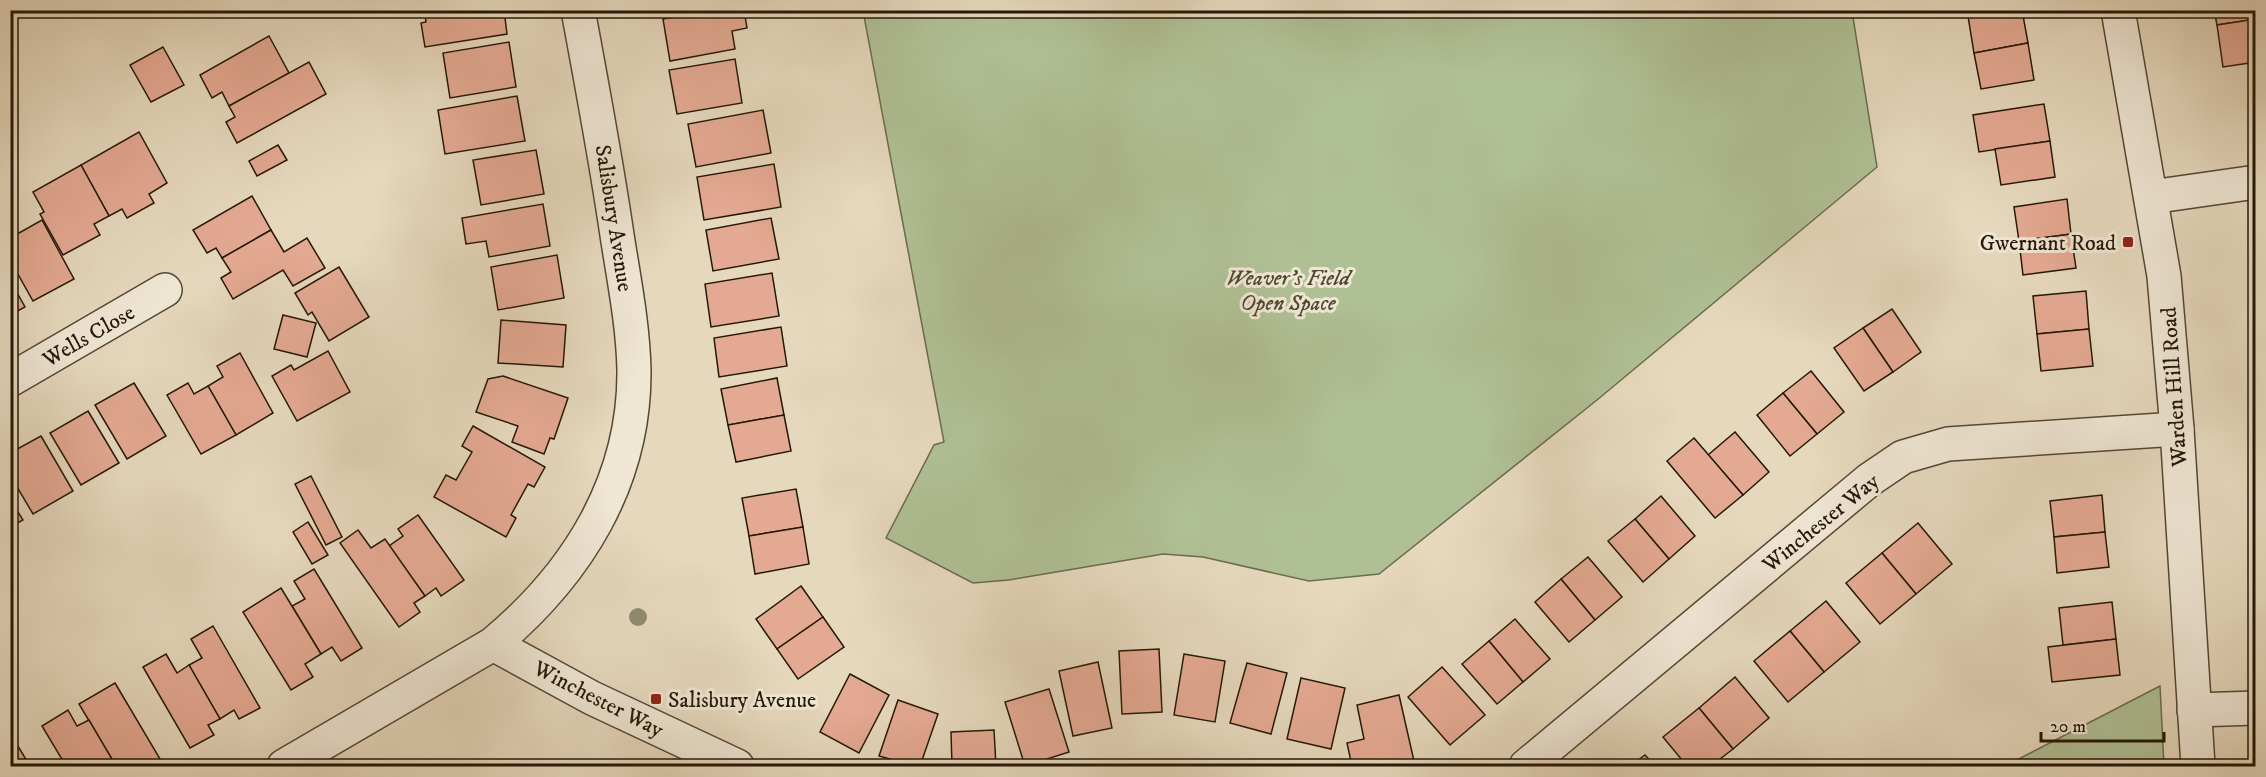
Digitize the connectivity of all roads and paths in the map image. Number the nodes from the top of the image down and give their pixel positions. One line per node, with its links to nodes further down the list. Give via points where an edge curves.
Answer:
1 (578, 10): 8 (street, Salisbury Avenue, via 630,316 634,373 631,412 612,488 576,558 524,618)
2 (2118, 10): 4 (street, Warden Hill Road)
3 (2256, 182): 4 (street)
4 (2151, 197): 7 (street, Warden Hill Road, via 2164,276)
5 (165, 290): 6 (street, Wells Close)
6 (10, 380)
7 (2178, 429): 10 (street, Warden Hill Road); 13 (street, Winchester Way, via 1948,444 1903,457 1869,480)
8 (493, 644): 11 (street, Salisbury Avenue); 12 (street, Winchester Way, via 592,698)
9 (2256, 708): 10 (street)
10 (2194, 710): 14 (street, Warden Hill Road)
11 (284, 766)
12 (737, 766)
13 (1526, 766)
14 (2198, 766)

